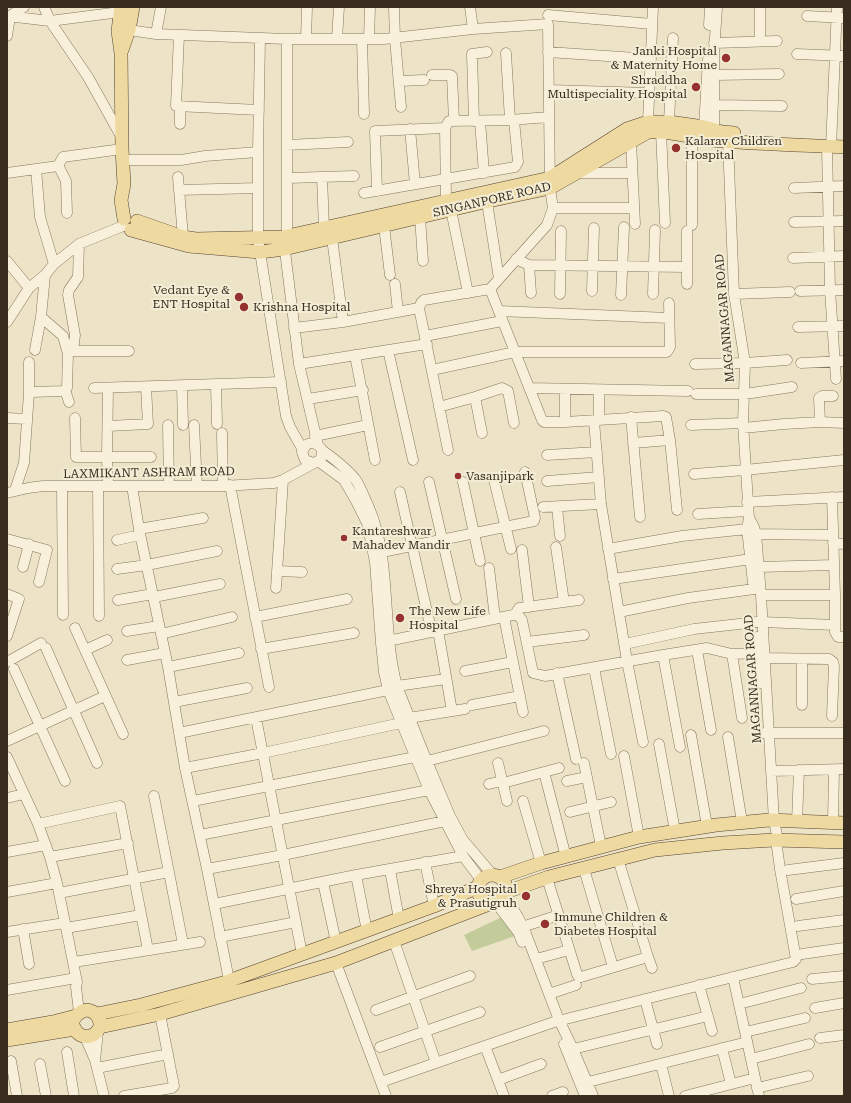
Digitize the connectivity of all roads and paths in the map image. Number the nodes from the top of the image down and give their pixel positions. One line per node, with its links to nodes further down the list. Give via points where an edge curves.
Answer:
1 (24, 7): 17 (street)
2 (44, 7): 19 (street)
3 (133, 7): 22 (main road)
4 (161, 7): 23 (street)
5 (307, 7): 29 (street)
6 (339, 7): 30 (street)
7 (370, 7): 31 (street)
8 (394, 7): 32 (street)
9 (470, 7): 21 (street)
10 (653, 7): 20 (street)
11 (710, 7): 62 (street)
12 (717, 7): 35 (street)
13 (760, 7): 34 (street)
14 (120, 10): 19 (street); 38 (main road, via 118,31)
15 (839, 14): 18 (street); 41 (street)
16 (548, 15): 20 (street); 21 (street); 37 (street)
17 (9, 16): 19 (street); 25 (street)
18 (807, 16)
19 (50, 21): 72 (street, via 88,78)
20 (652, 24): 42 (street)
21 (473, 28): 32 (street)
22 (129, 30): 23 (street); 38 (main road)
23 (156, 34): 24 (street)
24 (179, 35): 26 (street); 50 (street, via 176,106)
25 (7, 36)
26 (260, 38): 28 (street); 52 (street)
27 (673, 38): 60 (street)
28 (287, 39): 29 (street); 70 (street)
29 (306, 39): 30 (street)
30 (337, 39): 31 (street)
31 (365, 39): 32 (street); 53 (street)
32 (395, 39): 45 (street)
33 (777, 41): 34 (street)
34 (760, 42): 35 (street)
35 (714, 43): 44 (street)
36 (487, 52): 57 (street, via 472,54)
37 (548, 52): 42 (street); 46 (street)
38 (121, 53): 72 (main road)
39 (506, 53): 55 (street)
40 (797, 54): 41 (street)
41 (840, 56): 69 (street)
42 (651, 59): 47 (street)
43 (779, 74): 44 (street)
44 (714, 75): 48 (street)
45 (399, 81): 51 (street); 56 (street, via 452,76)
46 (549, 90): 47 (street); 54 (street)
47 (649, 93): 58 (street)
48 (714, 104): 49 (street); 62 (street)
49 (782, 106)
50 (180, 107): 52 (street); 59 (street)
51 (401, 107)
52 (258, 110): 73 (street)
53 (364, 114)
54 (549, 117): 55 (street); 85 (street)
55 (512, 120): 57 (street); 77 (street, via 517,165)
56 (454, 121): 57 (street); 61 (street, via 447,121)
57 (477, 121): 77 (street)
58 (648, 122): 60 (main road, SINGANPORE ROAD); 85 (main road, SINGANPORE ROAD, via 627,129)
59 (180, 124)
60 (665, 127): 62 (main road, SINGANPORE ROAD); 64 (main road, SINGANPORE ROAD); 68 (main road, SINGANPORE ROAD, via 648,132); 104 (street)
61 (445, 128): 63 (street); 84 (street)
62 (709, 128): 69 (main road, SINGANPORE ROAD, via 722,132)
63 (410, 129): 86 (street); 92 (street, via 375,131)
64 (692, 136): 66 (main road, SINGANPORE ROAD); 129 (street)
65 (844, 138): 69 (main road, SINGANPORE ROAD)
66 (728, 141): 69 (main road, SINGANPORE ROAD); 142 (street, MAGANNAGAR ROAD)
67 (348, 142): 70 (street)
68 (631, 142): 78 (main road, SINGANPORE ROAD); 79 (street)
69 (829, 144): 71 (main road, SINGANPORE ROAD); 88 (street)
70 (287, 145): 83 (street)
71 (844, 147)
72 (122, 149): 73 (street, via 181,160); 74 (street, via 63,157); 102 (main road, via 124,184 129,195)
73 (258, 152): 89 (street)
74 (58, 165): 75 (street); 98 (street, via 66,181)
75 (36, 169): 76 (street); 123 (street, via 40,217)
76 (7, 173)
77 (484, 173): 84 (street)
78 (576, 173): 79 (street); 85 (main road, SINGANPORE ROAD)
79 (632, 173): 97 (street)
80 (354, 176): 82 (street)
81 (178, 177): 91 (street)
82 (322, 177): 83 (street); 111 (street)
83 (288, 178): 114 (street)
84 (446, 179): 86 (street); 95 (street)
85 (550, 183): 94 (main road, SINGANPORE ROAD); 95 (main road, SINGANPORE ROAD); 96 (street)
86 (415, 184): 92 (street)
87 (844, 186): 88 (street)
88 (828, 187): 90 (street); 100 (street)
89 (258, 188): 91 (street); 113 (street)
90 (794, 188)
91 (179, 190): 112 (street)
92 (377, 191): 93 (street)
93 (364, 193)
94 (487, 202): 95 (main road, SINGANPORE ROAD); 131 (street)
95 (449, 205): 99 (main road, SINGANPORE ROAD); 111 (main road, SINGANPORE ROAD); 138 (street)
96 (553, 208): 97 (street); 120 (street, via 547,224)
97 (634, 208): 105 (street)
98 (67, 213)
99 (420, 217): 106 (main road, SINGANPORE ROAD); 121 (street)
100 (829, 221): 101 (street); 103 (street); 118 (street)
101 (844, 221)
102 (129, 222): 112 (main road, SINGANPORE ROAD); 115 (street); 116 (main road, SINGANPORE ROAD, via 189,246)
103 (794, 222)
104 (665, 223)
105 (635, 224)
106 (384, 226): 111 (main road, SINGANPORE ROAD); 147 (street)
107 (624, 227): 127 (street)
108 (594, 228): 126 (street)
109 (655, 230): 128 (street)
110 (561, 231): 125 (street)
111 (328, 233): 114 (main road, SINGANPORE ROAD); 152 (street)
112 (183, 237): 113 (main road, SINGANPORE ROAD)
113 (258, 239): 114 (main road, SINGANPORE ROAD); 116 (street)
114 (285, 241): 116 (main road, SINGANPORE ROAD); 156 (street)
115 (79, 244): 123 (street); 160 (street, via 78,277 68,295 75,334)
116 (260, 252): 173 (street)
117 (844, 256): 118 (street)
118 (830, 257): 119 (street); 135 (street)
119 (794, 258)
120 (516, 259): 124 (street); 131 (street)
121 (423, 261)
122 (7, 262): 133 (street)
123 (54, 264): 130 (street)
124 (529, 265): 125 (street); 139 (street)
125 (560, 265): 126 (street); 140 (street)
126 (593, 266): 127 (street); 137 (street)
127 (622, 266): 128 (street); 143 (street)
128 (654, 266): 129 (street); 141 (street)
129 (687, 267): 132 (street)
130 (45, 275): 133 (street); 148 (street)
131 (499, 279): 134 (street)
132 (687, 284)
133 (30, 288): 150 (street)
134 (490, 289): 138 (street); 146 (street)
135 (830, 290): 136 (street); 142 (street); 153 (street)
136 (844, 290)
137 (592, 291)
138 (468, 293): 145 (street, via 424,300)
139 (531, 293)
140 (560, 294)
141 (653, 294)
142 (734, 294): 166 (street, MAGANNAGAR ROAD)
143 (621, 295)
144 (669, 303): 149 (street)
145 (419, 308): 147 (street); 157 (street)
146 (499, 311): 149 (street); 151 (street)
147 (398, 312): 152 (street)
148 (41, 317): 158 (street); 160 (street, via 61,334)
149 (669, 318): 162 (street, via 670,347 667,352)
150 (7, 321)
151 (502, 321): 157 (street); 162 (street)
152 (343, 322): 156 (street)
153 (833, 326): 154 (street); 155 (street); 167 (street)
154 (844, 326)
155 (798, 327)
156 (294, 328): 169 (street)
157 (426, 340): 159 (street); 171 (street)
158 (35, 350)
159 (388, 350): 163 (street); 219 (street)
160 (70, 351): 161 (street); 182 (street)
161 (129, 351)
162 (515, 352): 171 (street); 180 (street)
163 (355, 355): 169 (street); 183 (street)
164 (788, 360): 166 (street)
165 (29, 362): 185 (street)
166 (745, 362): 170 (street); 186 (street, MAGANNAGAR ROAD)
167 (840, 362): 168 (street); 172 (street)
168 (801, 363)
169 (299, 364): 189 (street)
170 (695, 364)
171 (432, 370): 191 (street)
172 (836, 379)
173 (281, 382): 174 (street); 217 (street, via 288,422)
174 (216, 385): 175 (street); 235 (street)
175 (182, 386): 176 (street); 203 (street)
176 (146, 387): 179 (street); 206 (street, via 148,424)
177 (792, 387): 186 (street)
178 (94, 388): 179 (street)
179 (108, 388): 206 (street)
180 (529, 388): 181 (street); 197 (street, via 542,420 546,423)
181 (565, 389): 184 (street); 197 (street)
182 (66, 390): 185 (street); 190 (street)
183 (363, 390): 189 (street); 204 (street)
184 (599, 390): 186 (street); 192 (street)
185 (29, 394): 196 (street)
186 (745, 394): 207 (street, MAGANNAGAR ROAD)
187 (833, 396): 198 (street, via 819,398)
188 (476, 398): 191 (street); 199 (street, via 502,388 506,389); 208 (street)
189 (308, 399): 211 (street)
190 (69, 402)
191 (440, 407): 212 (street)
192 (596, 417): 193 (street); 197 (street); 213 (street)
193 (631, 417): 209 (street, via 666,417); 210 (street)
194 (7, 418): 196 (street)
195 (75, 418): 215 (street, via 76,457)
196 (27, 419): 236 (street, via 24,463)
197 (565, 422)
198 (820, 422): 200 (street); 207 (street)
199 (514, 423)
200 (844, 423)
201 (168, 424): 233 (street)
202 (194, 424): 234 (street)
203 (183, 425)
204 (368, 425): 211 (street); 218 (street)
205 (691, 425): 207 (street)
206 (108, 426): 215 (street)
207 (743, 426): 221 (street, MAGANNAGAR ROAD)
208 (482, 432)
209 (670, 440): 210 (street); 243 (street)
210 (634, 443): 246 (street)
211 (318, 444): 217 (street, via 322,456); 217 (street, via 309,443 304,446); 266 (street, via 353,476 360,487 376,523)
212 (448, 450)
213 (597, 452): 214 (street); 224 (street)
214 (547, 456)
215 (107, 457): 216 (street); 231 (street)
216 (150, 457)
217 (310, 458): 225 (street); 309 (street, via 344,480 367,523 375,562)
218 (375, 460)
219 (413, 460)
220 (844, 460): 221 (street)
221 (745, 470): 223 (street); 244 (street, MAGANNAGAR ROAD)
222 (525, 472): 248 (street, via 534,522)
223 (694, 474)
224 (599, 477): 227 (street); 240 (street)
225 (287, 478): 235 (street, LAXMIKANT ASHRAM ROAD, via 274,483); 275 (street)
226 (494, 480): 248 (street)
227 (548, 481)
228 (429, 482): 257 (street)
229 (463, 482): 251 (street)
230 (62, 486): 231 (street, LAXMIKANT ASHRAM ROAD); 236 (street, LAXMIKANT ASHRAM ROAD); 292 (street)
231 (103, 486): 232 (street, LAXMIKANT ASHRAM ROAD); 293 (street)
232 (132, 486): 233 (street, LAXMIKANT ASHRAM ROAD); 250 (street)
233 (169, 486): 234 (street, LAXMIKANT ASHRAM ROAD)
234 (197, 486): 235 (street, LAXMIKANT ASHRAM ROAD)
235 (227, 486): 296 (street)
236 (11, 491)
237 (400, 492): 260 (street)
238 (832, 497): 239 (street); 244 (street); 255 (street)
239 (844, 497)
240 (601, 504): 241 (street); 263 (street)
241 (557, 507): 242 (street); 253 (street)
242 (543, 508)
243 (677, 510)
244 (748, 510): 245 (street); 249 (street, MAGANNAGAR ROAD); 252 (street, MAGANNAGAR ROAD)
245 (698, 514)
246 (640, 517)
247 (203, 518): 250 (street)
248 (506, 528): 251 (street); 262 (street)
249 (747, 529): 263 (street, via 682,536); 267 (street, MAGANNAGAR ROAD)
250 (140, 532): 256 (street); 269 (street)
251 (474, 534): 257 (street); 268 (street)
252 (756, 534): 255 (street); 271 (street, MAGANNAGAR ROAD)
253 (560, 536)
254 (7, 539): 258 (street)
255 (833, 539): 259 (street); 274 (street)
256 (117, 540)
257 (442, 540): 260 (street); 285 (street)
258 (28, 544): 270 (street); 278 (street, via 47,550)
259 (844, 544)
260 (412, 546): 266 (street); 301 (street)
261 (556, 547): 289 (street)
262 (511, 549)
263 (608, 549): 277 (street)
264 (522, 550): 290 (street)
265 (217, 551): 269 (street)
266 (382, 552): 309 (street)
267 (751, 559): 277 (street); 281 (street, MAGANNAGAR ROAD)
268 (480, 561)
269 (147, 566): 273 (street); 283 (street)
270 (23, 567)
271 (759, 567): 274 (street); 281 (street, MAGANNAGAR ROAD)
272 (489, 568): 297 (street)
273 (117, 569)
274 (837, 570): 288 (street)
275 (277, 571): 276 (street); 280 (street)
276 (302, 572)
277 (613, 579): 291 (street)
278 (40, 582)
279 (220, 584): 283 (street)
280 (276, 588)
281 (758, 592): 288 (street); 291 (street, via 688,598); 298 (street, MAGANNAGAR ROAD)
282 (7, 594): 306 (street, via 19,598)
283 (153, 596): 286 (street); 302 (street)
284 (347, 599): 296 (street)
285 (456, 599)
286 (118, 600)
287 (579, 600): 289 (street)
288 (838, 600): 299 (street)
289 (564, 602): 290 (street)
290 (529, 607): 294 (street, via 518,609)
291 (619, 612): 311 (street)
292 (63, 615)
293 (100, 616)
294 (517, 616): 297 (street); 310 (street, via 522,620)
295 (232, 617): 302 (street)
296 (255, 617): 312 (street)
297 (500, 617): 301 (street); 323 (street)
298 (759, 622): 299 (street); 311 (street, via 694,629); 319 (street, MAGANNAGAR ROAD)
299 (835, 625): 307 (street, via 836,635)
300 (75, 628): 313 (street)
301 (434, 628): 309 (street); 329 (street)
302 (160, 630): 303 (street); 315 (street)
303 (126, 631)
304 (354, 632): 312 (street)
305 (584, 635): 310 (street)
306 (7, 636)
307 (844, 637)
308 (107, 640): 313 (street)
309 (385, 642): 332 (street, via 394,676)
310 (527, 642): 328 (street, via 533,673 545,676)
311 (625, 644): 322 (street)
312 (261, 649): 330 (street)
313 (85, 650): 333 (street)
314 (697, 650): 317 (street); 318 (street, via 707,648); 346 (street)
315 (165, 653): 321 (street); 325 (street)
316 (238, 653): 325 (street)
317 (663, 654): 322 (street); 356 (street)
318 (732, 654): 319 (street); 342 (street)
319 (762, 654): 320 (street); 348 (street, MAGANNAGAR ROAD, via 762,696)
320 (802, 659): 336 (street); 340 (street, via 829,659 833,662)
321 (126, 660)
322 (627, 661): 326 (street); 354 (street)
323 (513, 662): 327 (street); 334 (street)
324 (10, 665): 337 (street, via 43,646); 344 (street)
325 (168, 667): 335 (street)
326 (594, 668): 328 (street); 358 (street)
327 (465, 671)
328 (558, 674): 371 (street, via 580,761)
329 (446, 678): 332 (street); 338 (street)
330 (269, 687)
331 (247, 688): 335 (street)
332 (393, 688): 341 (street); 343 (street)
333 (106, 696): 337 (street); 350 (street)
334 (520, 696): 338 (street); 339 (street)
335 (174, 702): 347 (street)
336 (802, 705)
337 (74, 711): 344 (street); 363 (street)
338 (452, 711): 343 (street)
339 (523, 712)
340 (832, 716)
341 (256, 718): 347 (street); 357 (street)
342 (742, 718)
343 (405, 720): 357 (street); 360 (street); 362 (street)
344 (40, 726): 353 (street); 372 (street)
345 (544, 730): 362 (street)
346 (710, 730)
347 (179, 733): 365 (street)
348 (766, 733): 349 (street); 369 (street, MAGANNAGAR ROAD); 389 (street, MAGANNAGAR ROAD)
349 (844, 733)
350 (123, 734)
351 (691, 735): 394 (street)
352 (728, 737): 390 (street)
353 (7, 741)
354 (643, 742)
355 (659, 744): 395 (street)
356 (680, 747)
357 (263, 753): 365 (street); 376 (street)
358 (611, 754)
359 (624, 756): 397 (street)
360 (415, 757): 376 (street); 377 (street)
361 (8, 760): 378 (street)
362 (427, 761): 420 (street, via 450,816)
363 (97, 763)
364 (498, 763): 374 (street)
365 (185, 768): 381 (street)
366 (559, 768): 370 (street)
367 (799, 770): 368 (street); 369 (street); 391 (street)
368 (839, 770): 392 (street)
369 (771, 771): 389 (street, MAGANNAGAR ROAD)
370 (544, 772): 374 (street); 407 (street)
371 (587, 777): 373 (street); 385 (street)
372 (65, 781)
373 (567, 781)
374 (502, 782): 375 (street); 382 (street)
375 (489, 784)
376 (270, 786): 381 (street); 387 (street)
377 (429, 790): 387 (street); 388 (street)
378 (24, 794): 380 (street); 393 (street)
379 (154, 796): 416 (street)
380 (7, 798)
381 (192, 801): 396 (street)
382 (507, 801)
383 (523, 801): 410 (street)
384 (611, 802): 385 (street)
385 (593, 807): 386 (street); 402 (street)
386 (570, 812)
387 (276, 821): 396 (street); 404 (street)
388 (445, 821): 404 (street); 405 (street)
389 (771, 821): 390 (main road); 391 (main road); 398 (street)
390 (742, 822): 394 (main road)
391 (797, 822): 392 (main road)
392 (838, 822)
393 (38, 824): 399 (street, via 119,805); 401 (street)
394 (708, 826): 395 (main road)
395 (675, 831): 397 (main road)
396 (200, 835): 412 (street)
397 (639, 837): 402 (main road)
398 (777, 842): 400 (main road); 408 (main road, via 723,843 655,850); 460 (street, via 796,959 793,962)
399 (128, 843): 406 (street); 419 (street)
400 (844, 843)
401 (46, 845): 403 (street); 406 (street)
402 (601, 846): 407 (main road)
403 (7, 852)
404 (283, 855): 412 (street); 423 (street)
405 (463, 856): 409 (street); 420 (street)
406 (50, 857): 422 (street)
407 (566, 857): 410 (main road)
408 (618, 859): 413 (main road); 451 (street)
409 (425, 862): 414 (street); 429 (street)
410 (543, 862): 418 (street); 420 (main road)
411 (844, 863): 415 (street)
412 (207, 869): 428 (street)
413 (584, 869): 418 (main road); 456 (street)
414 (390, 870): 417 (street); 432 (street)
415 (788, 870)
416 (169, 872): 419 (street); 445 (street)
417 (356, 875): 421 (street); 439 (street)
418 (548, 878): 426 (main road); 431 (street)
419 (134, 879): 422 (street); 430 (street)
420 (488, 880): 426 (main road, via 506,885); 426 (main road, via 478,893 481,899 486,902); 429 (main road)
421 (323, 882): 423 (street); 444 (street)
422 (58, 888): 425 (street); 435 (street)
423 (290, 888): 428 (street); 434 (street)
424 (844, 891): 427 (street)
425 (7, 892)
426 (500, 898): 436 (street); 442 (main road); 480 (street, via 518,932)
427 (796, 899)
428 (214, 904): 441 (street)
429 (434, 906): 432 (main road)
430 (141, 915): 435 (street); 447 (street)
431 (559, 915): 436 (street); 448 (street)
432 (399, 919): 439 (main road)
433 (844, 920): 437 (street)
434 (296, 922): 441 (street); 449 (street)
435 (66, 925): 438 (street); 453 (street)
436 (522, 926): 452 (street)
437 (798, 926)
438 (23, 929): 440 (street); 455 (street)
439 (367, 931): 444 (main road)
440 (7, 932)
441 (220, 937): 462 (street)
442 (394, 940): 454 (main road); 469 (street)
443 (200, 942): 445 (street)
444 (336, 942): 449 (main road)
445 (183, 944): 447 (street)
446 (844, 948): 450 (street)
447 (148, 950): 453 (street)
448 (569, 950): 452 (street); 456 (street, via 578,976)
449 (302, 954): 462 (main road)
450 (802, 954)
451 (648, 958): 456 (street); 457 (street)
452 (536, 959): 468 (street)
453 (74, 962): 461 (street)
454 (336, 963): 477 (main road); 509 (street)
455 (29, 964)
456 (613, 967)
457 (652, 968)
458 (470, 976): 469 (street)
459 (844, 976): 463 (street)
460 (733, 977): 465 (street); 472 (street)
461 (77, 980): 467 (street); 476 (street, via 76,987)
462 (228, 980): 476 (main road, via 140,1005)
463 (812, 980)
464 (576, 985): 468 (street)
465 (699, 985): 470 (street); 478 (street)
466 (801, 988): 472 (street)
467 (7, 990)
468 (549, 994): 480 (street)
469 (413, 996): 474 (street); 485 (street)
470 (645, 998): 480 (street); 483 (street)
471 (844, 1003): 473 (street)
472 (739, 1004): 489 (street)
473 (815, 1008)
474 (376, 1010)
475 (480, 1012): 485 (street)
476 (85, 1013): 481 (main road, via 73,1024); 482 (main road, via 100,1023); 484 (main road)
477 (160, 1014): 482 (main road); 499 (street)
478 (708, 1016): 483 (street); 486 (street)
479 (805, 1018): 489 (street)
480 (557, 1021): 494 (street); 497 (street)
481 (74, 1029): 488 (main road); 491 (main road)
482 (99, 1029): 488 (main road, via 94,1035); 504 (street)
483 (654, 1029): 492 (street); 497 (street)
484 (7, 1030)
485 (425, 1031): 495 (street); 502 (street)
486 (712, 1031)
487 (844, 1035): 490 (street)
488 (85, 1037): 504 (street)
489 (746, 1037): 496 (street); 500 (street)
490 (820, 1038)
491 (7, 1040)
492 (657, 1044)
493 (809, 1044): 500 (street)
494 (485, 1046): 502 (street); 508 (street)
495 (380, 1047)
496 (722, 1048): 506 (street); 511 (street)
497 (570, 1050): 510 (street)
498 (67, 1052): 516 (street)
499 (168, 1054): 504 (street); 518 (street, via 174,1087)
500 (751, 1059): 512 (street)
501 (11, 1061): 514 (street)
502 (436, 1063): 509 (street)
503 (40, 1064): 515 (street)
504 (96, 1064): 517 (street)
505 (541, 1064): 508 (street)
506 (660, 1064): 510 (street); 524 (street)
507 (808, 1076): 512 (street)
508 (498, 1080): 520 (street)
509 (381, 1082): 519 (street)
510 (583, 1083): 522 (street); 523 (street)
511 (732, 1084): 512 (street); 525 (street)
512 (757, 1087)
513 (562, 1092): 521 (street)
514 (17, 1096)
515 (46, 1096)
516 (74, 1096)
517 (104, 1096)
518 (124, 1096)
519 (386, 1096)
520 (504, 1096)
521 (552, 1096)
522 (584, 1096)
523 (592, 1096)
524 (669, 1096)
525 (686, 1096)

